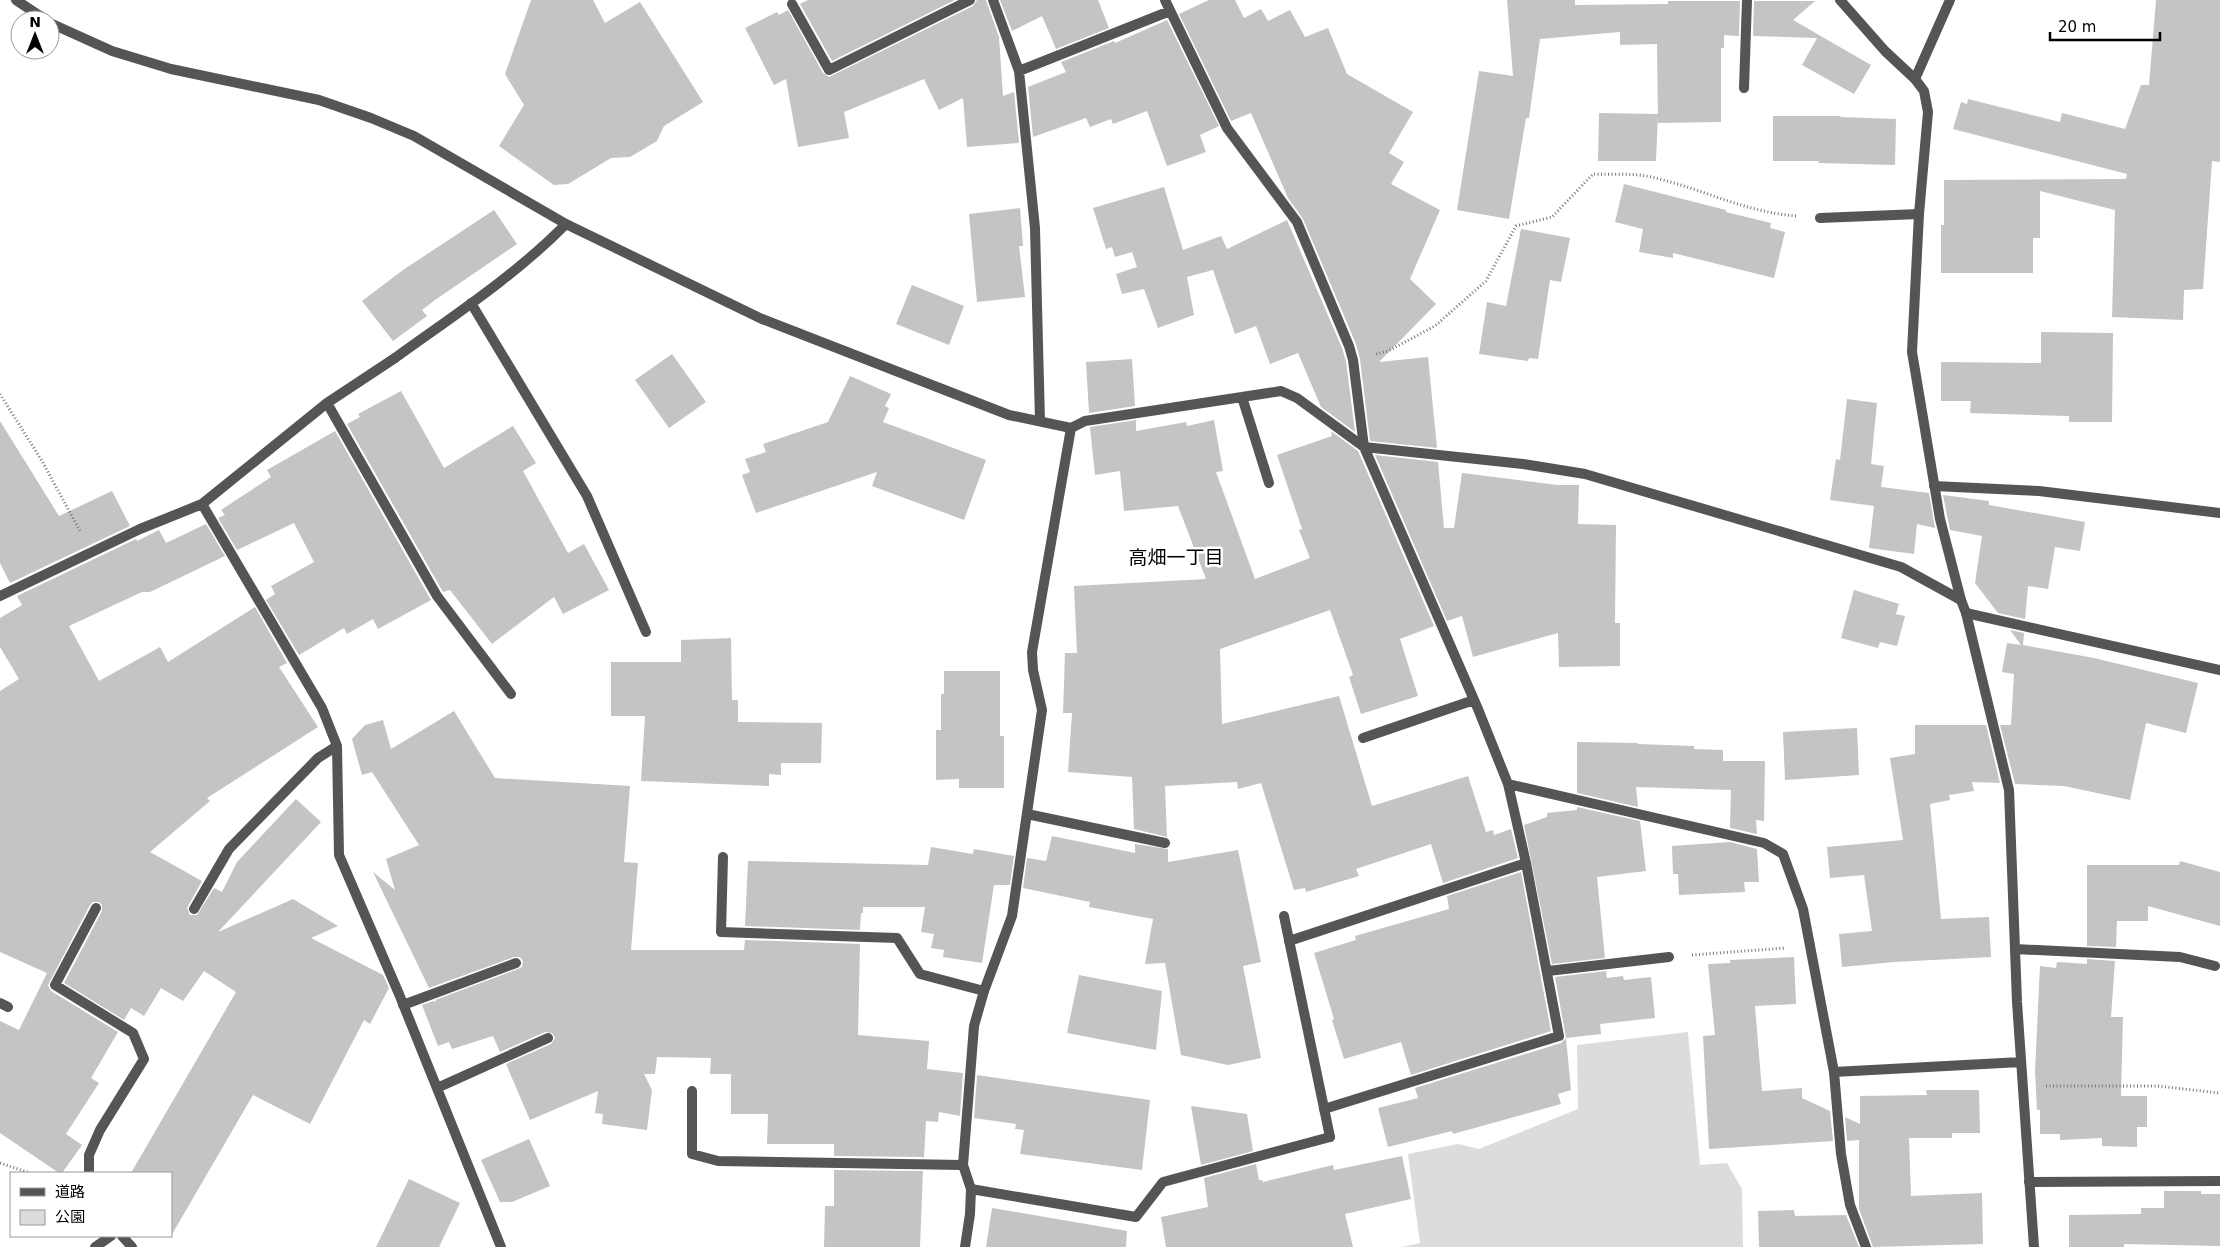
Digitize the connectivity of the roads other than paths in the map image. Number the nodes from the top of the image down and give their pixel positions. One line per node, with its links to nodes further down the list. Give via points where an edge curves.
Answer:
1 (16, 0): 9 (street)
2 (970, 0): 8 (street, via 829,70)
3 (993, 0): 12 (street)
4 (1165, 0): 10 (street)
5 (1747, 0): 14 (street)
6 (1840, 0): 13 (street)
7 (1950, 0): 13 (street)
8 (792, 4)
9 (31, 10)
10 (1170, 12): 12 (street); 23 (street, via 1227,128 1297,222 1353,360)
11 (60, 27): 17 (street, via 112,50 162,66 319,100 371,118 414,136)
12 (1019, 71): 21 (street, via 1035,228)
13 (1914, 79): 15 (street, via 1924,91 1928,112)
14 (1744, 88)
15 (1919, 214): 16 (street); 25 (street, via 1912,352)
16 (1820, 218)
17 (566, 224): 18 (street, via 546,245); 21 (street, via 762,319 955,395)
18 (471, 303): 20 (street); 31 (street, via 587,496)
19 (1242, 398): 22 (street, via 1085,421); 23 (street, via 1281,391 1297,398); 24 (street)
20 (328, 403): 26 (street); 33 (street, via 438,596)
21 (1040, 421): 22 (street)
22 (1071, 428): 38 (street, via 1032,652 1042,710)
23 (1364, 447): 29 (street, via 1585,474 1901,567); 34 (street)
24 (1268, 483)
25 (1934, 486): 27 (street, via 2039,491); 29 (street)
26 (202, 504): 28 (street); 36 (street, via 322,708)
27 (2220, 513)
28 (0, 596)
29 (1961, 600): 30 (street)
30 (1966, 613): 32 (street); 46 (street, via 2009,790)
31 (646, 632)
32 (2220, 670)
33 (511, 694)
34 (1474, 700): 35 (street); 37 (street)
35 (1363, 738)
36 (337, 746): 43 (street, via 318,758 230,849); 52 (street, via 339,855)
37 (1508, 784): 41 (street); 55 (street, via 1764,843 1783,854 1803,909)
38 (1027, 814): 39 (street); 51 (street, via 1012,916)
39 (1165, 843)
40 (723, 857): 51 (street, via 721,932 897,938 920,974)
41 (1526, 863): 45 (street); 50 (street)
42 (96, 908): 60 (street, via 55,985 133,1033 144,1059 100,1130 89,1155)
43 (194, 909)
44 (1284, 916): 45 (street)
45 (1290, 941): 58 (street)
46 (2015, 949): 49 (street, via 2180,957); 54 (street)
47 (1669, 957): 50 (street)
48 (516, 963): 52 (street)
49 (2215, 966)
50 (1548, 971): 58 (street, via 1559,1036)
51 (984, 991): 59 (street, via 974,1026)
52 (403, 1005): 56 (street)
53 (548, 1038): 56 (street)
54 (2021, 1062): 55 (street); 62 (street)
55 (1834, 1072): 70 (street, via 1841,1154 1850,1205)
56 (437, 1088): 68 (street)
57 (692, 1091): 59 (street, via 692,1154 718,1161)
58 (1324, 1109): 63 (street, via 1330,1137 1163,1182 1136,1217)
59 (962, 1165): 63 (street)
60 (89, 1172)
61 (2220, 1181): 62 (street)
62 (2030, 1182): 71 (street)
63 (971, 1189): 69 (street)
64 (110, 1237): 66 (street)
65 (123, 1237): 67 (street)
66 (95, 1247)
67 (132, 1247)
68 (501, 1247)
69 (965, 1247)
70 (1866, 1247)
71 (2034, 1247)

